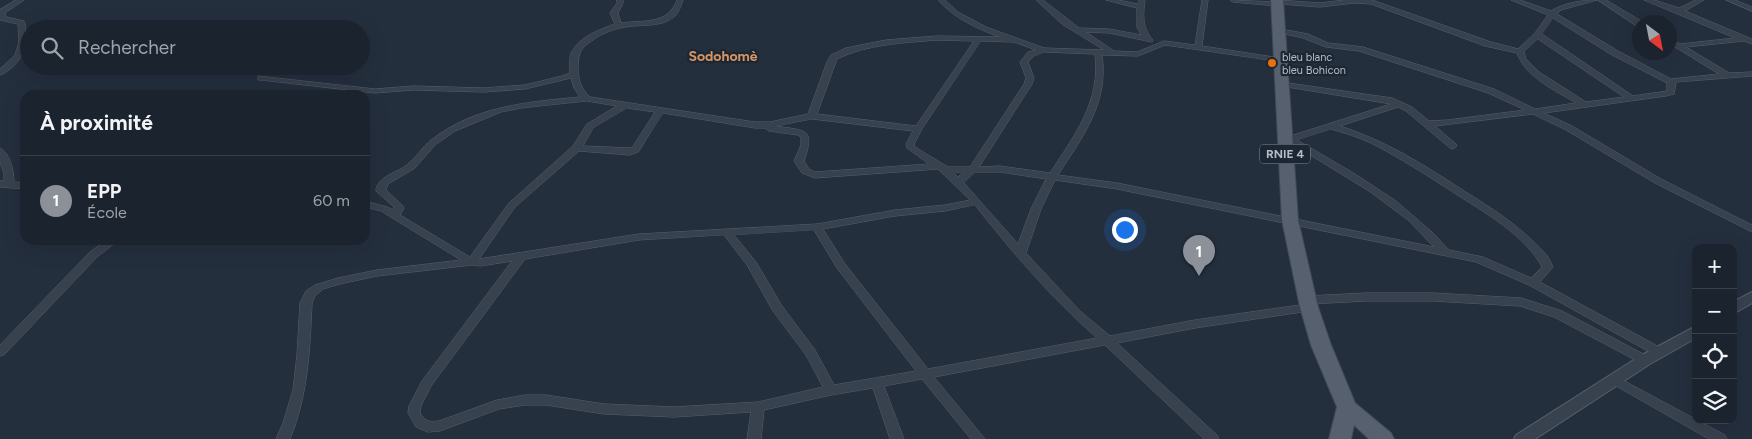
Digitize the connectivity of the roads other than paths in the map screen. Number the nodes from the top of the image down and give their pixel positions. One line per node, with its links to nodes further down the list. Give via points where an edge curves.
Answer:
1 (21, 0): 24 (street, via 1,12 3,18)
2 (620, 0): 25 (street, via 614,13)
3 (680, 0): 25 (street, via 675,14 667,18)
4 (941, 0): 31 (street, via 983,29)
5 (1039, 0): 26 (street)
6 (1109, 0): 18 (street)
7 (1205, 0): 35 (street)
8 (1233, 0): 17 (street)
9 (1514, 0): 22 (street)
10 (1571, 0): 19 (street)
11 (1594, 0): 19 (street)
12 (1601, 0): 23 (street)
13 (1647, 0): 21 (street)
14 (1701, 0): 21 (street)
15 (1744, 0): 16 (street)
16 (1732, 1): 20 (street)
17 (1277, 2): 27 (main road, RNIE 4); 40 (street, via 1372,2 1488,44)
18 (1141, 4): 30 (street, via 1140,22)
19 (1581, 4): 22 (street)
20 (1752, 9)
21 (1679, 11): 32 (street)
22 (1552, 14): 28 (street); 47 (street, via 1615,53)
23 (1632, 19)
24 (20, 23)
25 (619, 26): 43 (street, via 594,36 580,46 575,53)
26 (1077, 30): 30 (street, via 1109,31); 39 (street)
27 (1278, 30): 41 (main road, RNIE 4); 57 (street, via 1326,45 1353,47 1378,54 1483,89)
28 (1538, 35): 40 (street); 51 (street)
29 (979, 39): 31 (street); 58 (street, via 910,40 839,54 831,62); 62 (street)
30 (1147, 39): 33 (street)
31 (1014, 40): 36 (street)
32 (1749, 41): 34 (street)
33 (1160, 43): 35 (street); 39 (street, via 1142,53)
34 (1678, 46): 45 (street)
35 (1198, 47): 41 (street)
36 (1042, 50): 38 (street); 68 (street, via 1026,59 1028,84)
37 (20, 52): 42 (street)
38 (1098, 52): 39 (street); 69 (street, via 1100,86 1088,119)
39 (1110, 52)
40 (1520, 52): 54 (street, via 1524,63)
41 (1280, 60): 48 (main road, RNIE 4)
42 (0, 73)
43 (574, 74): 50 (street, via 525,87); 52 (street, via 580,93)
44 (1752, 74): 45 (street)
45 (1728, 76): 47 (street)
46 (261, 78): 49 (street)
47 (1671, 82): 51 (street, via 1671,92)
48 (1281, 84): 53 (street, via 1376,97); 63 (main road, RNIE 4)
49 (366, 90)
50 (370, 90)
51 (1632, 98): 54 (street)
52 (587, 99): 55 (street); 75 (street, via 508,108 444,133 412,166 381,187 381,191 398,206)
53 (1400, 104): 59 (street); 61 (street)
54 (1583, 104): 57 (street)
55 (625, 105): 56 (street); 65 (street, via 590,126)
56 (661, 110): 60 (street); 65 (street, via 635,150)
57 (1534, 110): 59 (street); 78 (street, via 1658,181)
58 (812, 116): 60 (street); 62 (street)
59 (1427, 124): 64 (street)
60 (755, 125): 67 (street, via 801,133 805,144 799,162 808,173 815,175 908,166)
61 (1332, 126): 63 (street); 85 (street, via 1364,137 1418,165 1492,214 1537,249 1548,266)
62 (918, 130): 67 (street, via 911,148)
63 (1287, 140): 76 (main road, RNIE 4); 81 (street, via 1380,195 1422,228)
64 (1453, 146)
65 (577, 148): 84 (street, via 512,205)
66 (0, 151): 71 (street, via 9,174)
67 (943, 168): 68 (street); 70 (street)
68 (972, 169): 69 (street); 70 (street)
69 (1053, 176): 76 (street); 82 (street, via 1046,186)
70 (958, 183): 73 (street)
71 (5, 185): 72 (street)
72 (20, 186)
73 (977, 202): 77 (street); 82 (street)
74 (370, 205): 75 (street)
75 (395, 215): 84 (street)
76 (1290, 220): 81 (street); 87 (main road, RNIE 4)
77 (817, 227): 79 (street); 94 (street, via 884,323)
78 (1752, 229)
79 (727, 233): 83 (street, via 639,237); 97 (street, via 752,264)
80 (107, 245): 91 (street, via 93,255)
81 (1445, 252): 85 (street, via 1479,259)
82 (1021, 253): 90 (street, via 1076,314)
83 (520, 258): 84 (street, via 481,264); 98 (street, via 426,384 414,413 421,424 440,426 497,405 525,400 665,412)
84 (472, 262): 100 (street, via 370,275 328,284 310,294 306,303 302,371 289,428)
85 (1533, 283): 92 (street)
86 (1752, 297): 88 (street)
87 (1308, 303): 90 (street); 93 (street, via 1366,297 1521,302 1558,314); 99 (main road, RNIE 4)
88 (1737, 306)
89 (1692, 333): 92 (street)
90 (1107, 340): 94 (street); 104 (street)
91 (0, 352)
92 (1659, 352): 93 (street)
93 (1645, 360): 95 (street)
94 (926, 374): 96 (street); 103 (street)
95 (1615, 380): 107 (street); 108 (street)
96 (876, 383): 97 (street); 102 (street)
97 (832, 390): 98 (street)
98 (758, 407): 101 (street)
99 (1347, 407): 105 (main road); 106 (main road, RNIE 4)
100 (283, 439)
101 (754, 439)
102 (897, 439)
103 (978, 439)
104 (1212, 439)
105 (1340, 439)
106 (1383, 439)
107 (1522, 439)
108 (1720, 439)

